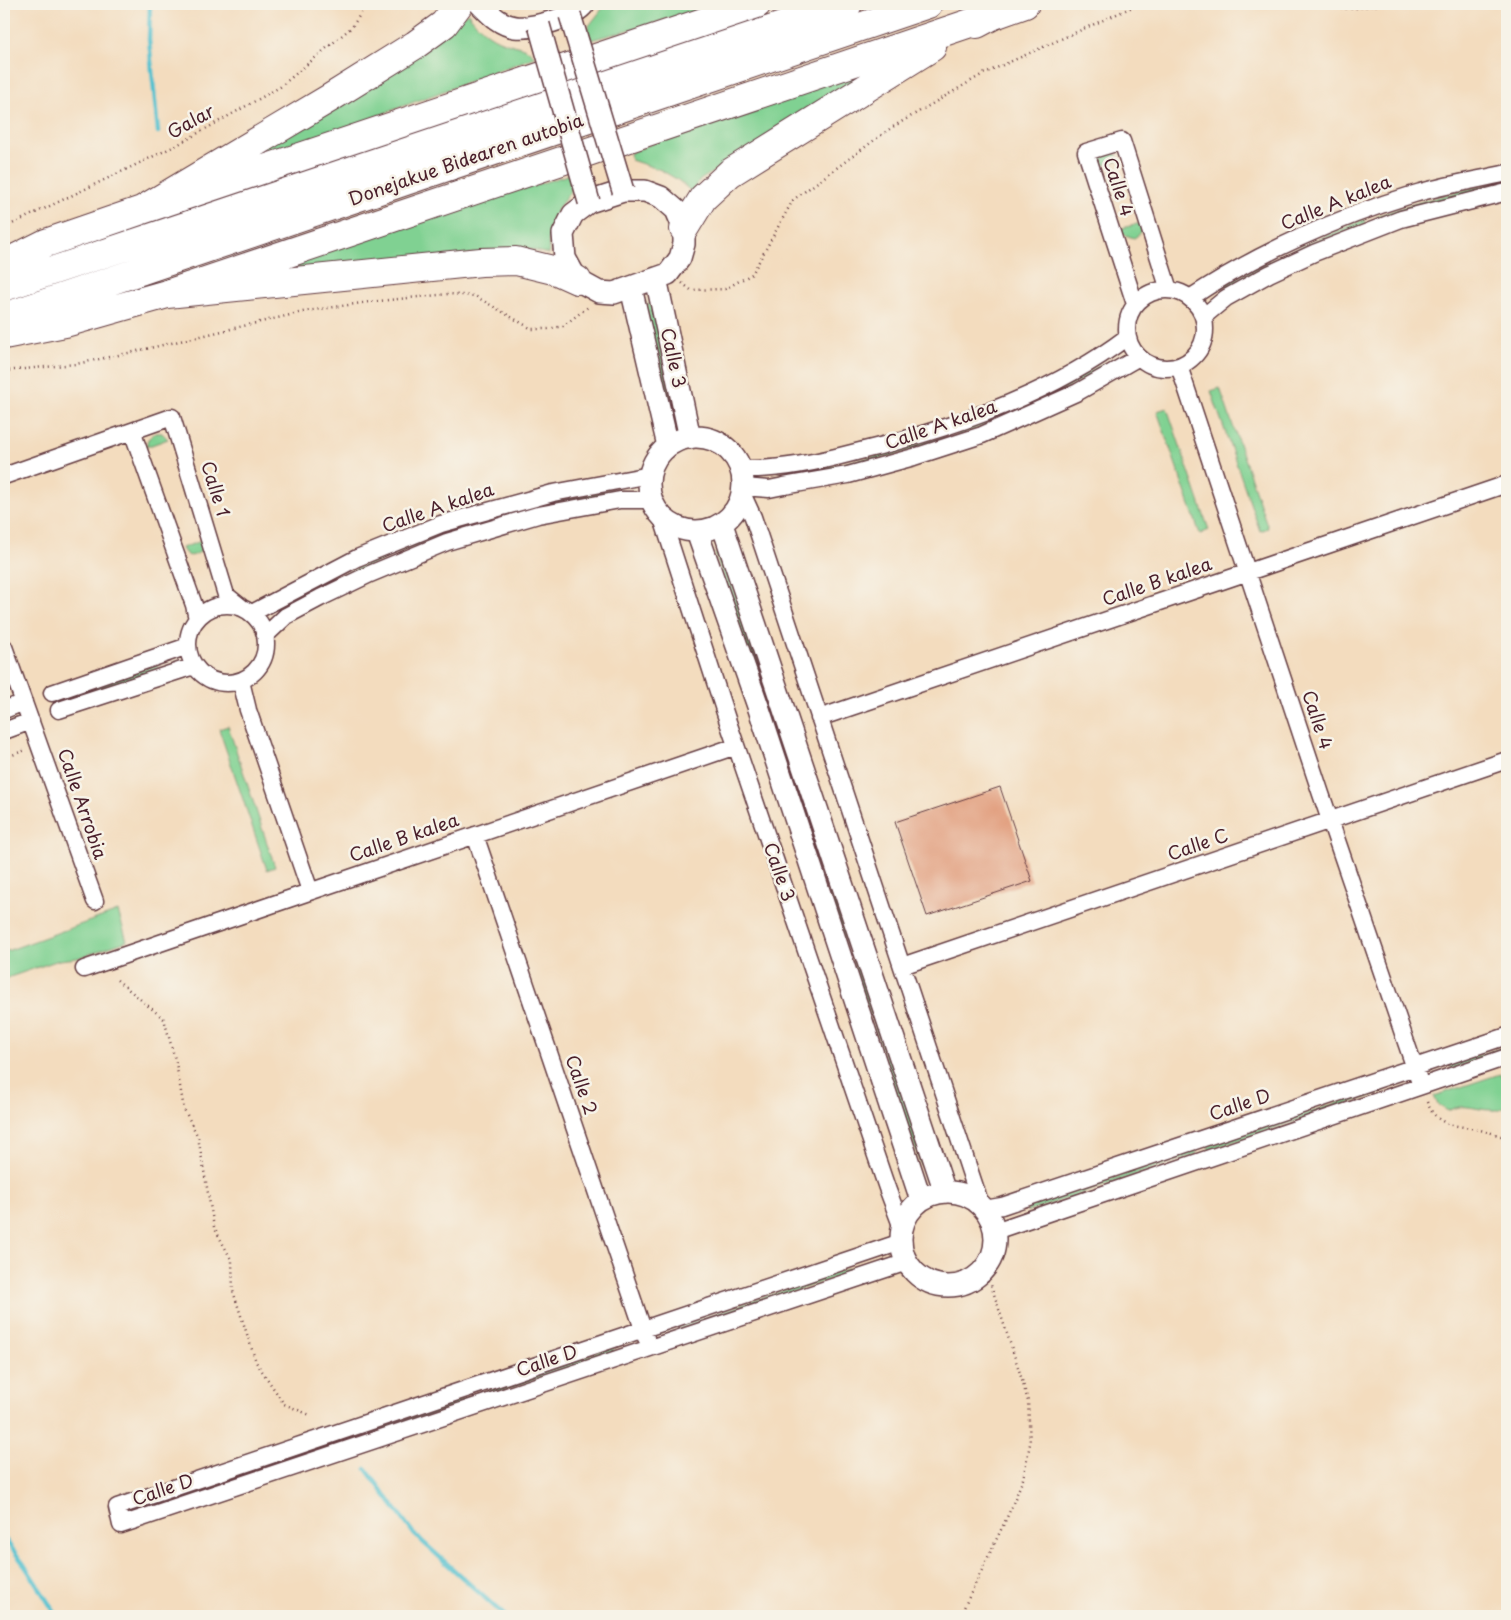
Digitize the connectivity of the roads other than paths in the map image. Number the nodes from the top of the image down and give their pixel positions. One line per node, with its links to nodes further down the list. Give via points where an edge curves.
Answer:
1 (459, 4): 14 (highway, via 444,24 415,45)
2 (480, 4): 9 (street, via 493,18 515,27)
3 (757, 4): 14 (highway)
4 (848, 4): 18 (highway, Donejakue Bidearen autobia)
5 (928, 4): 25 (highway, Donejakue Bidearen autobia)
6 (1025, 4): 8 (highway)
7 (577, 9): 9 (street); 11 (street, bridge)
8 (994, 14): 15 (highway, via 918,55 730,173 703,198); 22 (highway)
9 (539, 25): 13 (street, bridge)
10 (1507, 173): 23 (street, Calle A kalea, via 1416,193 1368,210 1281,246)
11 (623, 191): 13 (street); 15 (street, via 645,191 661,197 676,210)
12 (1507, 192): 26 (street, via 1402,219 1314,253 1226,298)
13 (589, 202): 19 (street, via 573,214 563,234 566,258)
14 (142, 210): 16 (highway, via 46,243)
15 (684, 229): 17 (street, via 680,258)
16 (4, 264)
17 (662, 276): 20 (street); 32 (street, Calle 3)
18 (4, 286)
19 (588, 286): 20 (street, via 614,293); 22 (highway, via 557,271 516,261)
20 (631, 288): 33 (street, Calle 3)
21 (1169, 290): 23 (street); 24 (street, via 1151,293); 24 (street, Calle 4, via 1122,141 1086,152)
22 (167, 294): 27 (highway, via 65,323)
23 (1190, 298): 26 (street)
24 (1135, 304): 28 (street, via 1129,314)
25 (4, 317)
26 (1204, 317): 30 (street, via 1204,341 1190,360)
27 (4, 335)
28 (1127, 337): 29 (street); 36 (street, Calle A kalea, via 1095,360 1002,406 904,440 810,464 758,470)
29 (1139, 357): 30 (street, via 1158,367); 36 (street, Calle A kalea, via 1078,392 1038,410 982,435 914,458 848,475 769,489)
30 (1179, 366): 41 (street, Calle 4)
31 (132, 431): 35 (street, Calle 1); 42 (street, Calle 1, via 172,417 226,595); 43 (street)
32 (690, 438): 33 (street); 36 (street, via 704,438 728,450 736,461)
33 (668, 446): 34 (street, via 653,464)
34 (650, 475): 38 (street, via 649,488); 42 (street, Calle A kalea, via 553,493 441,524 357,558)
35 (4, 476)
36 (742, 483): 39 (street, via 739,505); 53 (street)
37 (1507, 484): 41 (street, Calle B kalea)
38 (656, 508): 40 (street, via 671,524); 44 (street, Calle A kalea, via 620,500 538,515 447,542 320,598 286,616); 56 (street, Calle 3)
39 (722, 524): 40 (street); 68 (street)
40 (697, 532): 69 (street, Calle 3, via 759,709)
41 (1247, 572): 53 (street, Calle B kalea); 58 (street, Calle 4)
42 (246, 610): 43 (street, via 229,605 217,606); 44 (street, via 260,622)
43 (197, 619): 45 (street)
44 (266, 634): 48 (street, via 265,658 251,676)
45 (188, 646): 47 (street); 49 (street)
46 (4, 647): 50 (street, Calle Arrobia)
47 (194, 666): 48 (street, via 215,681); 52 (street)
48 (241, 681): 60 (street)
49 (52, 693)
50 (24, 702): 51 (street); 54 (street, Calle Arrobia)
51 (4, 710)
52 (59, 710)
53 (819, 718): 62 (street)
54 (31, 721): 55 (street); 61 (street, Calle Arrobia)
55 (4, 731)
56 (736, 746): 59 (street, Calle B kalea); 72 (street, Calle 3)
57 (1507, 760): 58 (street, Calle C)
58 (1330, 821): 62 (street, Calle C); 66 (street, Calle 4)
59 (475, 836): 60 (street, Calle B kalea); 74 (street, Calle 2)
60 (310, 890): 63 (street, Calle B kalea)
61 (95, 901)
62 (902, 966): 70 (street)
63 (84, 969)
64 (1507, 1036): 66 (street, Calle D)
65 (1507, 1057): 67 (street)
66 (1415, 1067): 67 (street, Calle 4); 70 (street, Calle D, via 1002,1206)
67 (1421, 1086): 71 (street)
68 (944, 1192): 69 (street); 70 (street, via 970,1197)
69 (921, 1200): 72 (street, via 909,1212)
70 (983, 1207): 71 (street)
71 (995, 1231): 73 (street, via 993,1254 988,1265 980,1274 955,1286 928,1281)
72 (901, 1235): 73 (street); 74 (street, Calle D)
73 (907, 1262): 75 (street, Calle D)
74 (643, 1330): 75 (street, Calle 2); 75 (street, Calle D, via 116,1507 121,1525)
75 (649, 1348)

